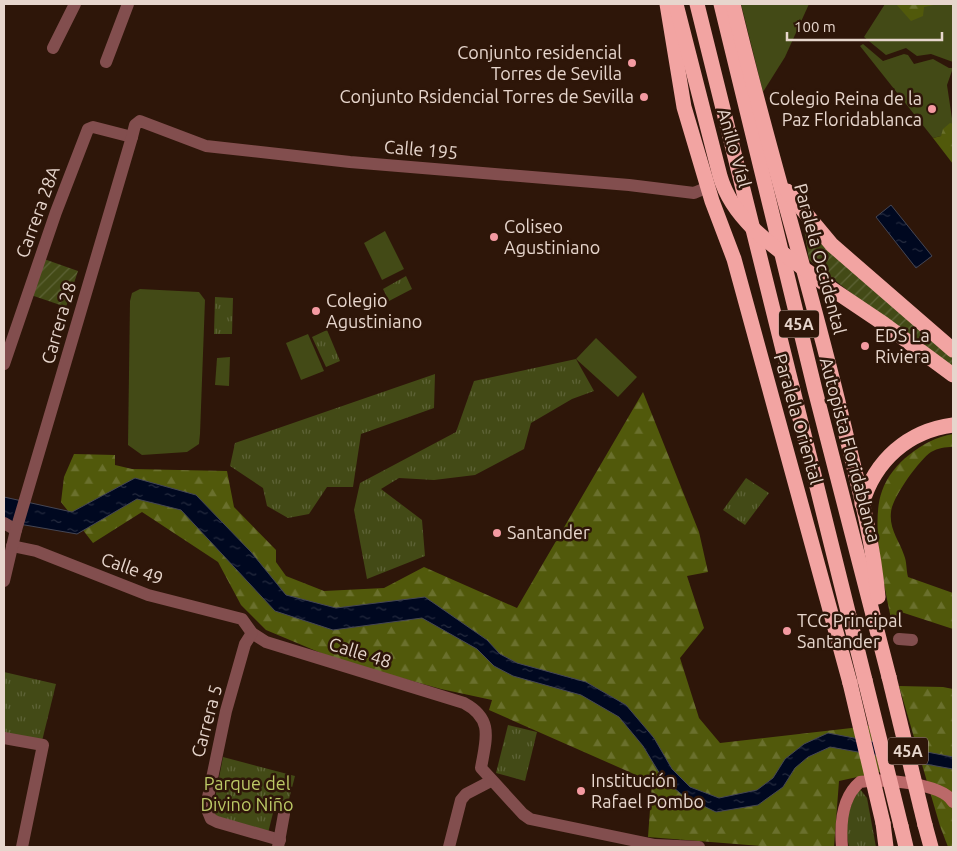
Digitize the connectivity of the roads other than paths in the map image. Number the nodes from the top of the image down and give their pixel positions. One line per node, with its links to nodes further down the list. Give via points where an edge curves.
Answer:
1 (75, 4): 8 (street)
2 (128, 4): 9 (street)
3 (667, 4): 13 (highway, Paralela Oriental, via 684,107)
4 (676, 4): 16 (highway, Anillo Víal / 45A, bridge, via 729,201 753,229)
5 (697, 4): 26 (highway, 45A)
6 (721, 4): 27 (highway, Autopista Floridablanca / 45A, via 815,390)
7 (733, 4): 12 (highway, Paralela Occidental / 45A)
8 (53, 48)
9 (106, 62)
10 (88, 129): 11 (street, Calle 195); 15 (street, Carrera 28A)
11 (134, 131): 13 (street, Calle 195, via 140,121 206,146 694,193); 20 (street, Carrera 28)
12 (778, 174): 14 (highway, Anillo Víal / 45A, via 787,191 827,240); 18 (highway, Paralela Occidental / 45A, via 834,383)
13 (708, 187): 22 (highway, Paralela Oriental, via 734,259)
14 (953, 350)
15 (4, 364)
16 (953, 375)
17 (953, 425): 18 (highway, via 928,431 896,449 872,478)
18 (862, 504): 27 (highway, Paralela Occidental / 45A, via 877,588)
19 (4, 523): 20 (street)
20 (17, 528): 21 (street, Carrera 28)
21 (12, 546): 23 (street, Carrera 28); 24 (street, Calle 49, via 148,595)
22 (818, 563): 26 (highway); 38 (highway, Paralela Oriental, bridge, via 850,682)
23 (4, 581)
24 (242, 619): 25 (street, Calle 48)
25 (252, 633): 29 (street, Calle 48, via 266,642 476,709 486,725 481,768); 32 (street, Carrera 5, via 245,644 206,807 211,819)
26 (853, 634): 39 (highway, 45A, bridge)
27 (882, 643): 40 (highway, Autopista Floridablanca / 45A, bridge)
28 (4, 738): 34 (street, via 43,745)
29 (491, 781): 33 (street, via 530,819); 35 (street, via 461,800)
30 (953, 802): 37 (main road, via 939,790 876,780 860,782 848,796 843,813)
31 (284, 814): 32 (street)
32 (279, 844)
33 (656, 846): 36 (street)
34 (22, 847)
35 (449, 847)
36 (699, 847)
37 (842, 847)
38 (886, 847)
39 (906, 847)
40 (931, 847)

